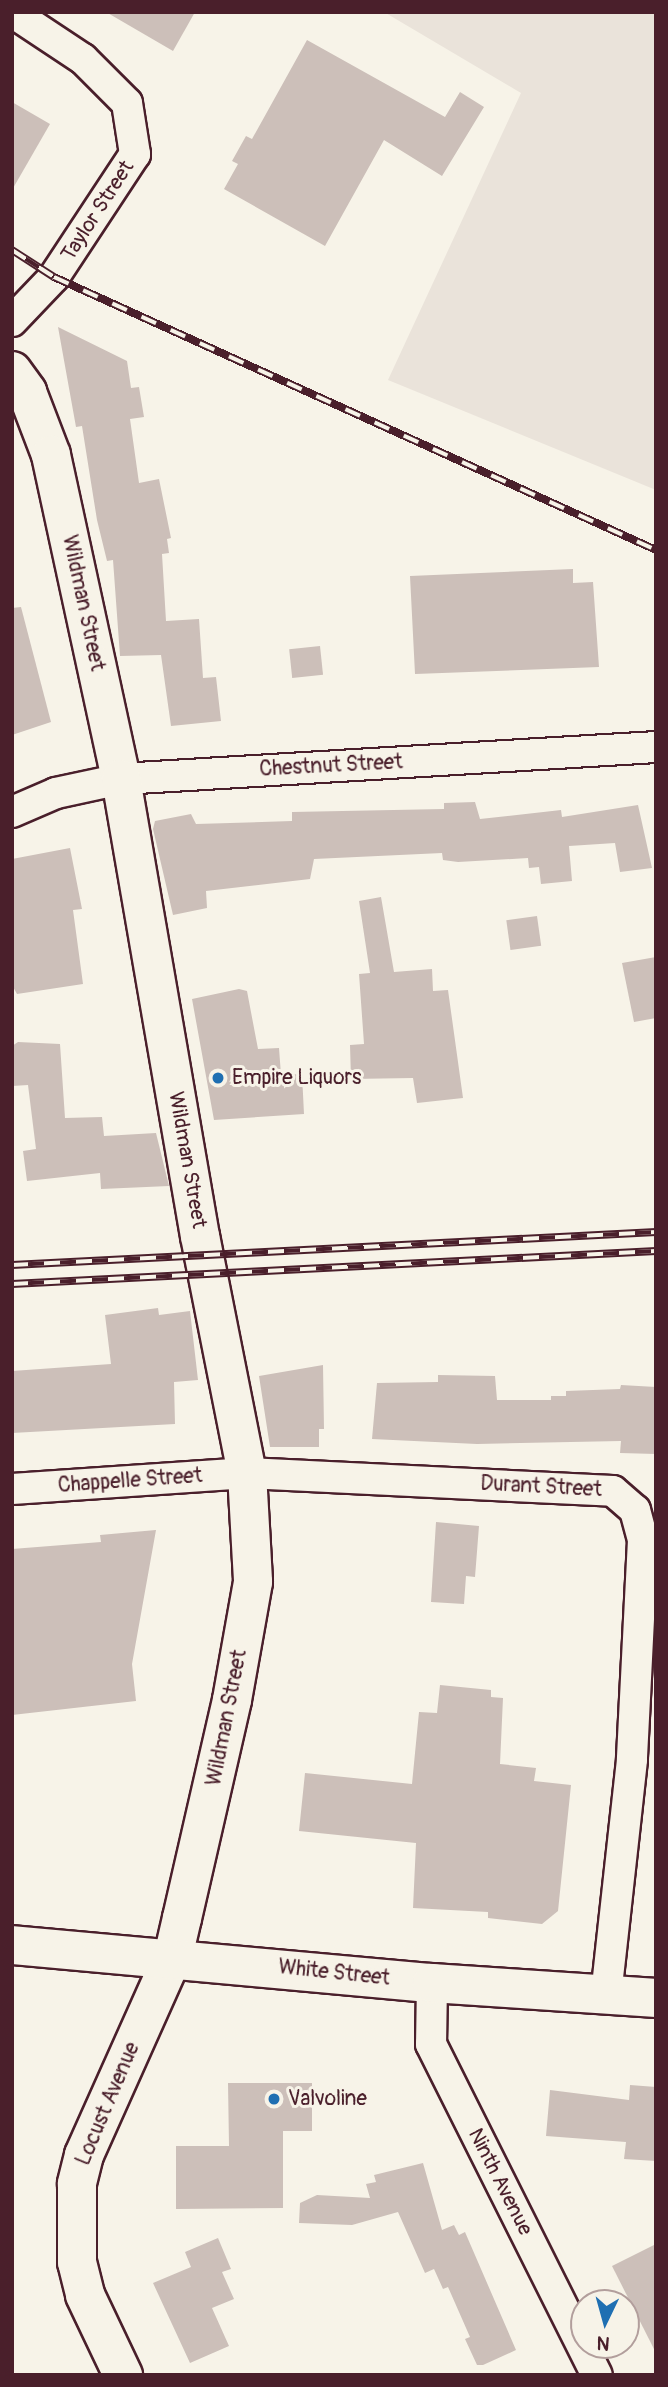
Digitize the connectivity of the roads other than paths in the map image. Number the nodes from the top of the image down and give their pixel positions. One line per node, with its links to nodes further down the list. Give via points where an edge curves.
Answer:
1 (12, 12): 2 (street, Taylor Street, via 83,59 127,103 135,154 54,277)
2 (12, 321)
3 (12, 371): 5 (street, Wildman Street, via 27,392 51,455)
4 (656, 747): 5 (street, Chestnut Street)
5 (121, 779): 6 (street, Chestnut Street, via 56,793); 7 (street, Wildman Street, via 200,1236)
6 (12, 812)
7 (247, 1473): 8 (street, Chappelle Street); 10 (street, Wildman Street, via 253,1582 232,1700); 12 (street, Durant Street, via 613,1491 635,1510 643,1540 632,1760)
8 (12, 1489)
9 (12, 1945): 10 (street, White Street)
10 (173, 1956): 11 (street, White Street); 14 (street, Locust Avenue, via 83,2155 77,2184 77,2262 85,2295)
11 (432, 1983): 12 (street, White Street); 15 (street, Ninth Avenue, via 431,2044)
12 (606, 1994): 13 (street, White Street)
13 (656, 1998)
14 (124, 2375)
15 (597, 2375)

